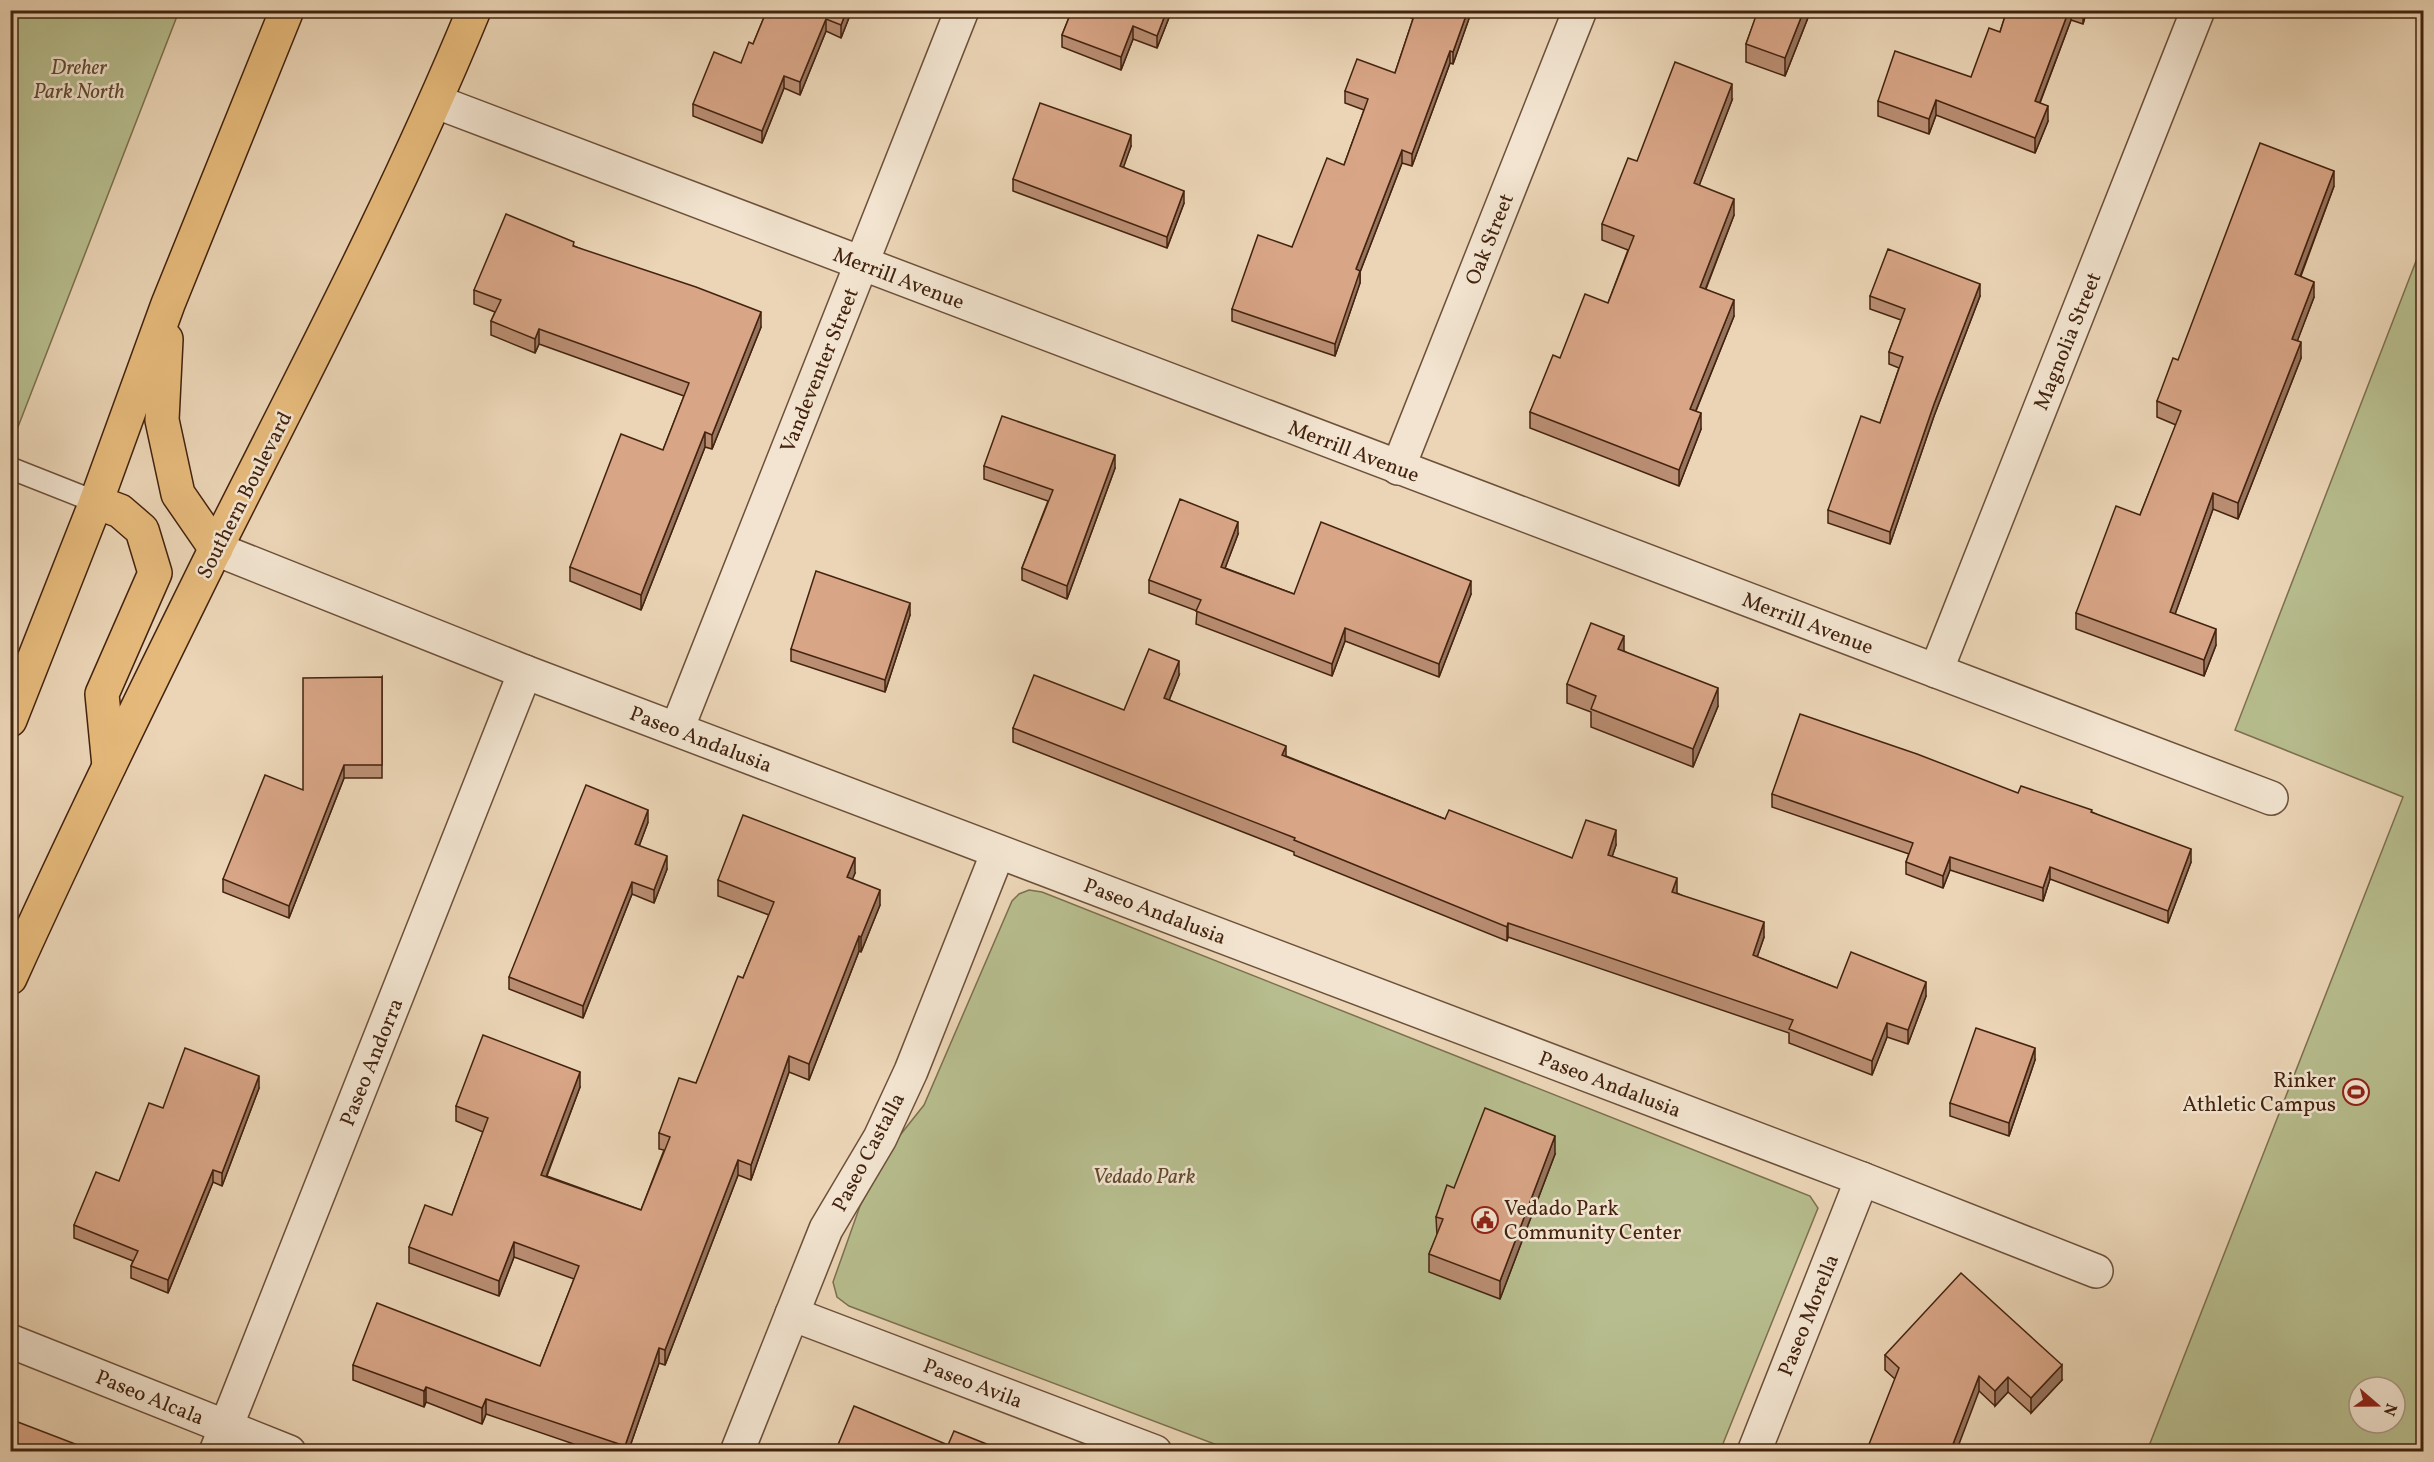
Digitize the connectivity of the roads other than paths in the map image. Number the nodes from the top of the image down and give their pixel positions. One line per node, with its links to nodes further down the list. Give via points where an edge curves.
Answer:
1 (286, 10): 8 (main road)
2 (474, 10): 6 (main road, Southern Boulevard)
3 (962, 10): 7 (street, Vandeventer Street)
4 (1580, 10): 10 (street, Oak Street)
5 (2198, 10): 13 (street, Magnolia Street)
6 (437, 102): 7 (street, Merrill Avenue); 12 (main road, Southern Boulevard, via 327,332)
7 (862, 264): 10 (street, Merrill Avenue); 16 (street, Vandeventer Street)
8 (168, 304): 11 (main road); 12 (main road, via 162,420 178,494)
9 (10, 468): 11 (lane)
10 (1398, 468): 13 (street, Merrill Avenue)
11 (96, 502): 15 (main road); 17 (main road, via 120,511 142,530 155,573 102,694)
12 (216, 549): 14 (street, Paseo Andalusia); 17 (main road, Southern Boulevard)
13 (1936, 671): 18 (street, Merrill Avenue)
14 (525, 672): 16 (street, Paseo Andalusia); 25 (street, Paseo Andorra)
15 (10, 720)
16 (677, 729): 19 (street, Paseo Andalusia)
17 (109, 766): 20 (main road, Southern Boulevard)
18 (2271, 798)
19 (998, 852): 21 (street, Paseo Andalusia); 23 (street, Paseo Castalla, via 911,1071 880,1138 826,1229)
20 (10, 978)
21 (1862, 1179): 22 (street, Paseo Andalusia); 29 (street, Paseo Morella)
22 (2096, 1271)
23 (792, 1314): 27 (street, Paseo Castalla); 28 (street, Paseo Avila)
24 (10, 1341): 25 (street, Paseo Alcala)
25 (221, 1439): 26 (street, Paseo Alcala)
26 (289, 1452)
27 (737, 1452)
28 (1155, 1452)
29 (1754, 1452)

